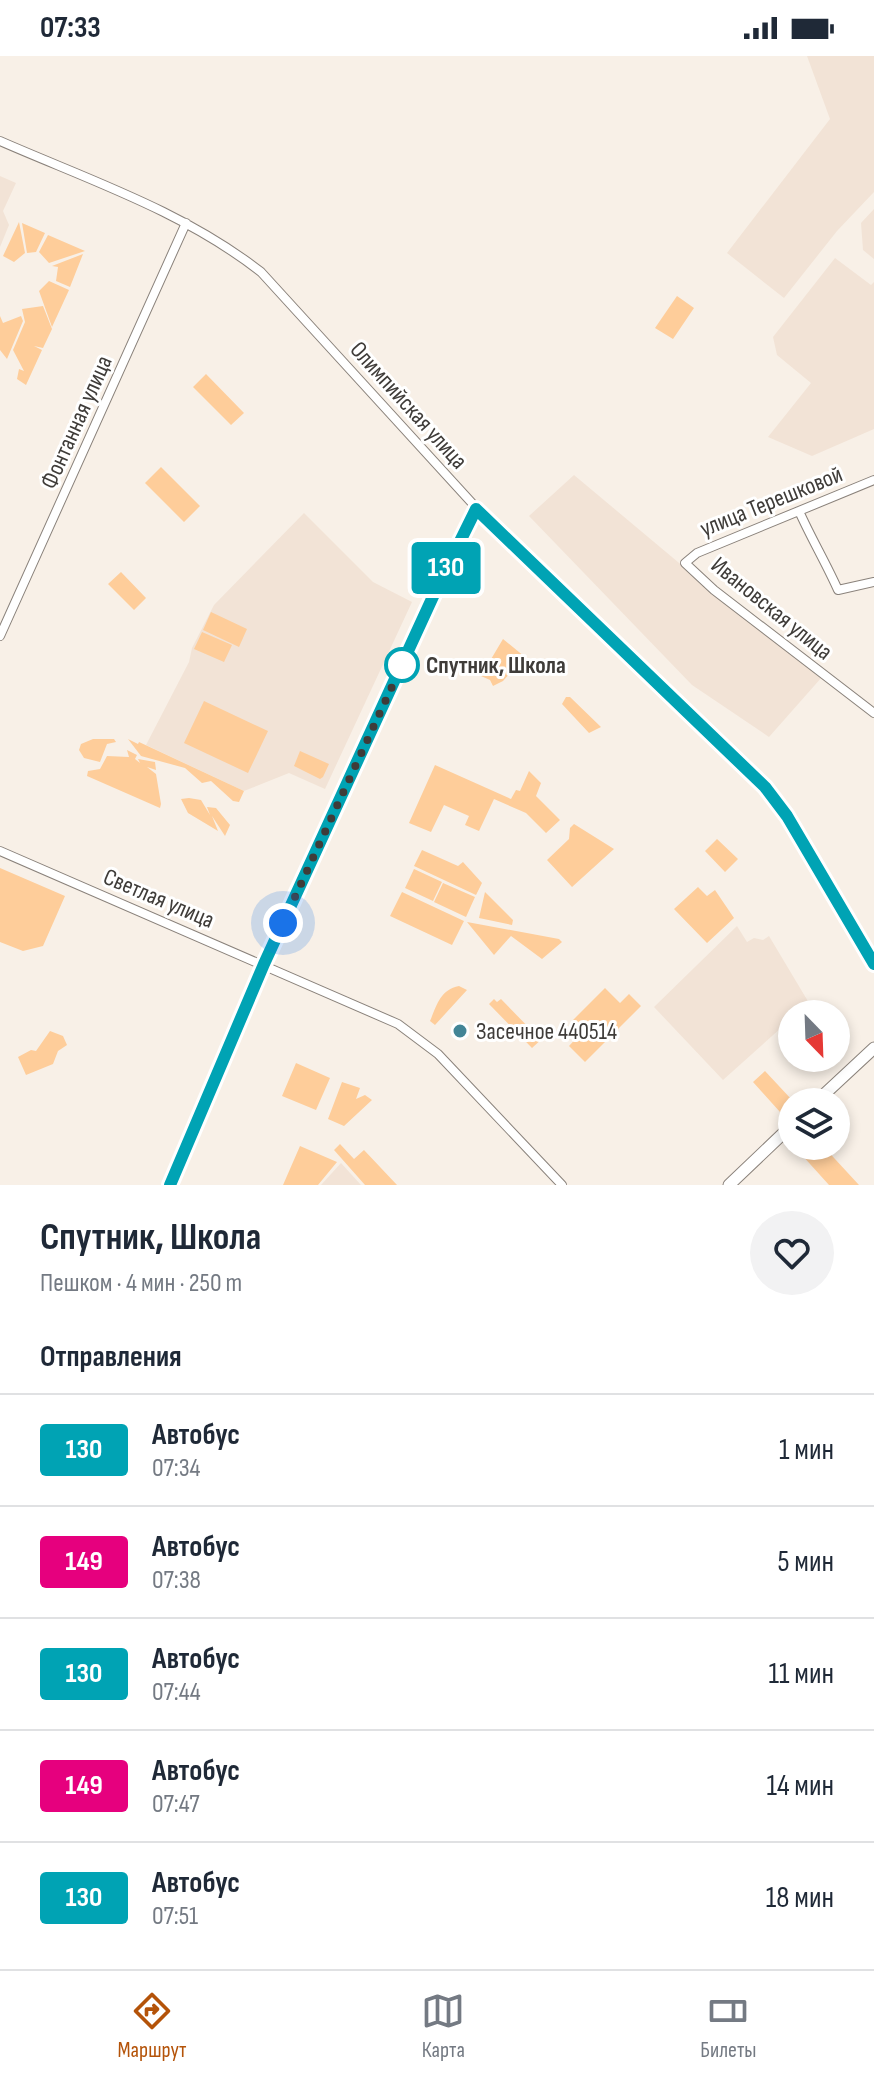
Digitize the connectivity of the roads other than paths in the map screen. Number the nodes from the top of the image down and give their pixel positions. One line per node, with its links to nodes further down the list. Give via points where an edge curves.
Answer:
1 (0, 141): 2 (street, Олимпийская улица)
2 (186, 223): 4 (street, Олимпийская улица, via 261,272); 8 (street, Фонтанная улица)
3 (874, 480): 5 (street, улица Терешковой)
4 (476, 509): 11 (street); 12 (street, Олимпийская улица, via 765,787)
5 (799, 511): 6 (street, улица Терешковой, via 697,553); 7 (street, via 838,590)
6 (685, 563): 9 (street, Ивановская улица)
7 (874, 582)
8 (0, 636)
9 (874, 713)
10 (0, 851): 11 (street, Светлая улица)
11 (264, 964): 16 (street); 17 (street, Светлая улица, via 415,1034)
12 (874, 964)
13 (874, 1048): 14 (main road)
14 (831, 1088)
15 (778, 1138): 18 (main road)
16 (169, 1185)
17 (562, 1185)
18 (729, 1185)

